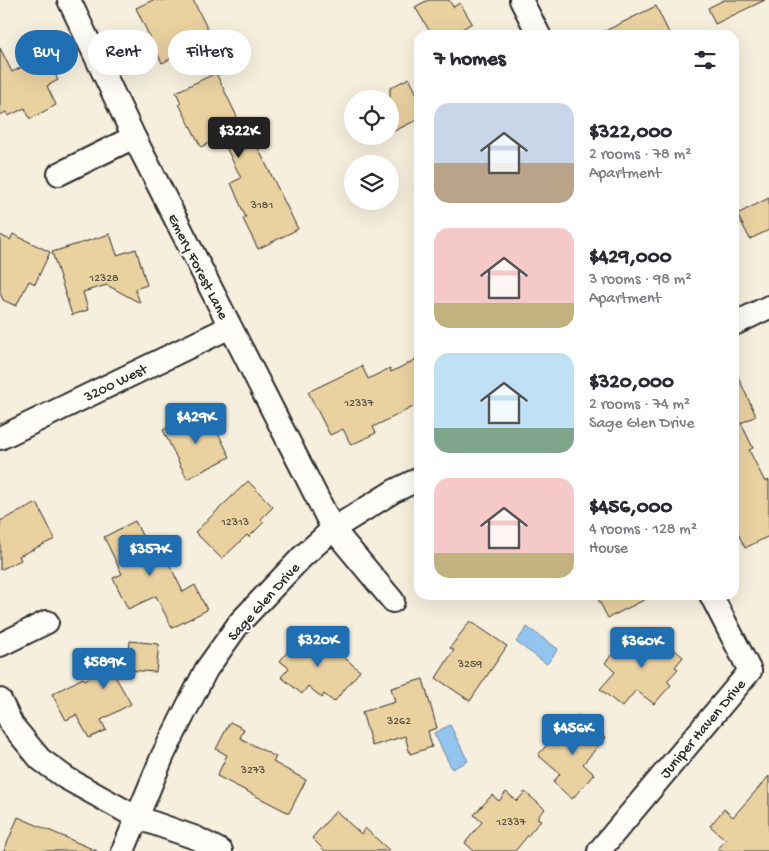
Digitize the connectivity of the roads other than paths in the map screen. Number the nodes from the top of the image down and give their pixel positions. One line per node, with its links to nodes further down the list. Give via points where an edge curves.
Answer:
1 (69, 0): 4 (street, Emery Forest Lane)
2 (521, 0): 3 (street)
3 (536, 30)
4 (134, 137): 5 (street); 8 (street, Emery Forest Lane)
5 (59, 174)
6 (769, 307): 7 (street)
7 (739, 319)
8 (230, 326): 9 (street, 3200 West); 11 (street, Emery Forest Lane)
9 (0, 438)
10 (414, 482): 11 (street, Sage Glen Drive)
11 (333, 529): 13 (street, Emery Forest Lane); 17 (street, Sage Glen Drive, via 240,622 206,670)
12 (714, 600): 20 (street, Juniper Haven Drive, via 750,671)
13 (393, 601)
14 (47, 622): 15 (street)
15 (0, 645)
16 (0, 700): 17 (street, via 12,725 40,759 66,778)
17 (136, 817): 18 (street, Sage Glen Drive); 19 (street, via 196,838)
18 (123, 851)
19 (221, 851)
20 (599, 851)

